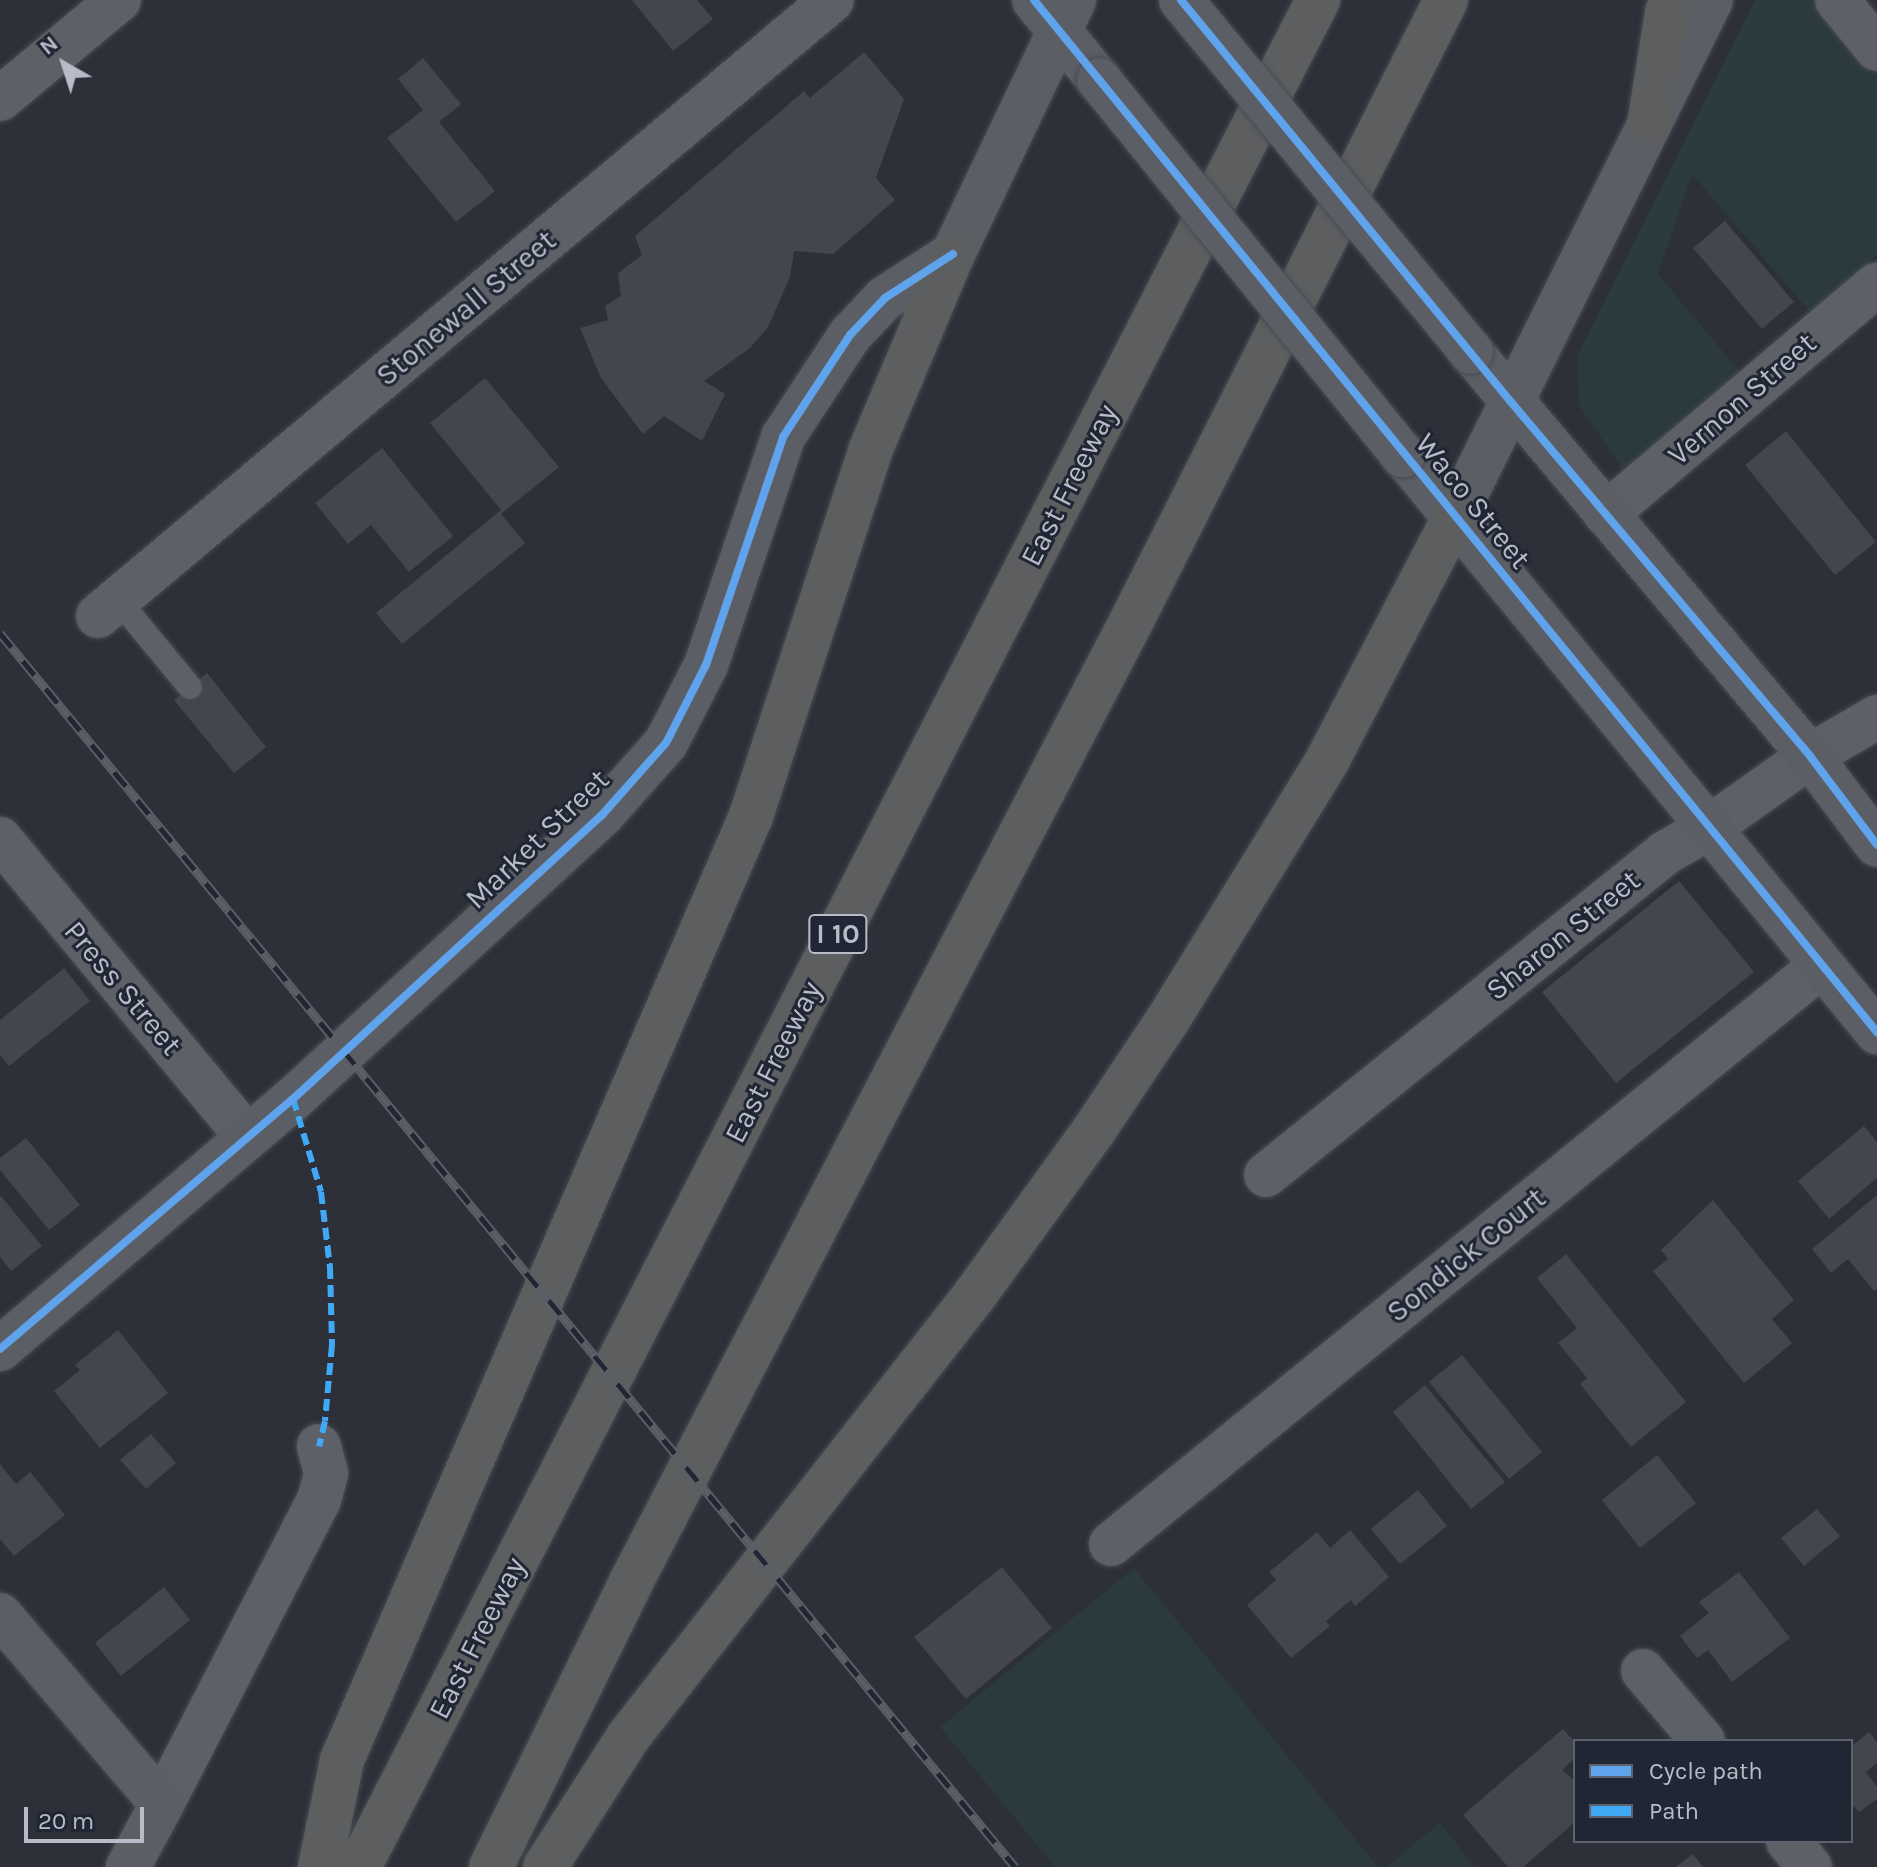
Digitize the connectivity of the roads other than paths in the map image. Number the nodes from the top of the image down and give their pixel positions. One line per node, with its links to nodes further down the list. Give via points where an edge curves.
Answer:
1 (119, 0): 11 (street)
2 (832, 0): 18 (street, Stonewall Street)
3 (1181, 0): 15 (main road, bridge)
4 (1318, 0): 39 (highway, East Freeway / I 10)
5 (1446, 0): 40 (highway, via 1124,636 631,1582)
6 (1673, 0): 12 (highway)
7 (1711, 0): 12 (main road)
8 (1837, 0): 10 (street)
9 (1055, 10): 13 (main road); 17 (main road, Waco Street, bridge, via 1099,80)
10 (1877, 49)
11 (0, 99)
12 (1649, 125): 15 (main road)
13 (953, 254): 27 (main road, Market Street, via 885,298 850,335 783,437 706,665 666,743 602,815); 38 (highway, via 870,451 751,816 342,1760)
14 (1877, 284): 16 (street, Vernon Street)
15 (1511, 402): 16 (main road); 17 (main road)
16 (1606, 514): 21 (main road)
17 (1454, 518): 22 (main road, Waco Street); 41 (highway, via 1327,761 1094,1130 974,1296 628,1737)
18 (108, 608): 19 (lane)
19 (190, 687)
20 (1877, 717): 21 (street, Sharon Street)
21 (1810, 756): 22 (street, Sharon Street); 24 (main road)
22 (1710, 827): 25 (main road, Waco Street); 28 (street, Sharon Street, via 1665,853)
23 (0, 839): 27 (street, Press Street)
24 (1877, 845)
25 (1821, 966): 26 (main road, Waco Street); 31 (street, Sondick Court)
26 (1877, 1032)
27 (247, 1136): 29 (main road, Market Street)
28 (1266, 1175)
29 (0, 1349)
30 (319, 1446): 35 (street, via 326,1473 319,1500)
31 (1111, 1544)
32 (0, 1615): 35 (main road)
33 (1643, 1671): 34 (street)
34 (1701, 1739)
35 (162, 1804): 37 (main road)
36 (1790, 1843): 42 (street)
37 (128, 1867)
38 (320, 1867)
39 (359, 1867)
40 (491, 1867)
41 (545, 1867)
42 (1810, 1867)

